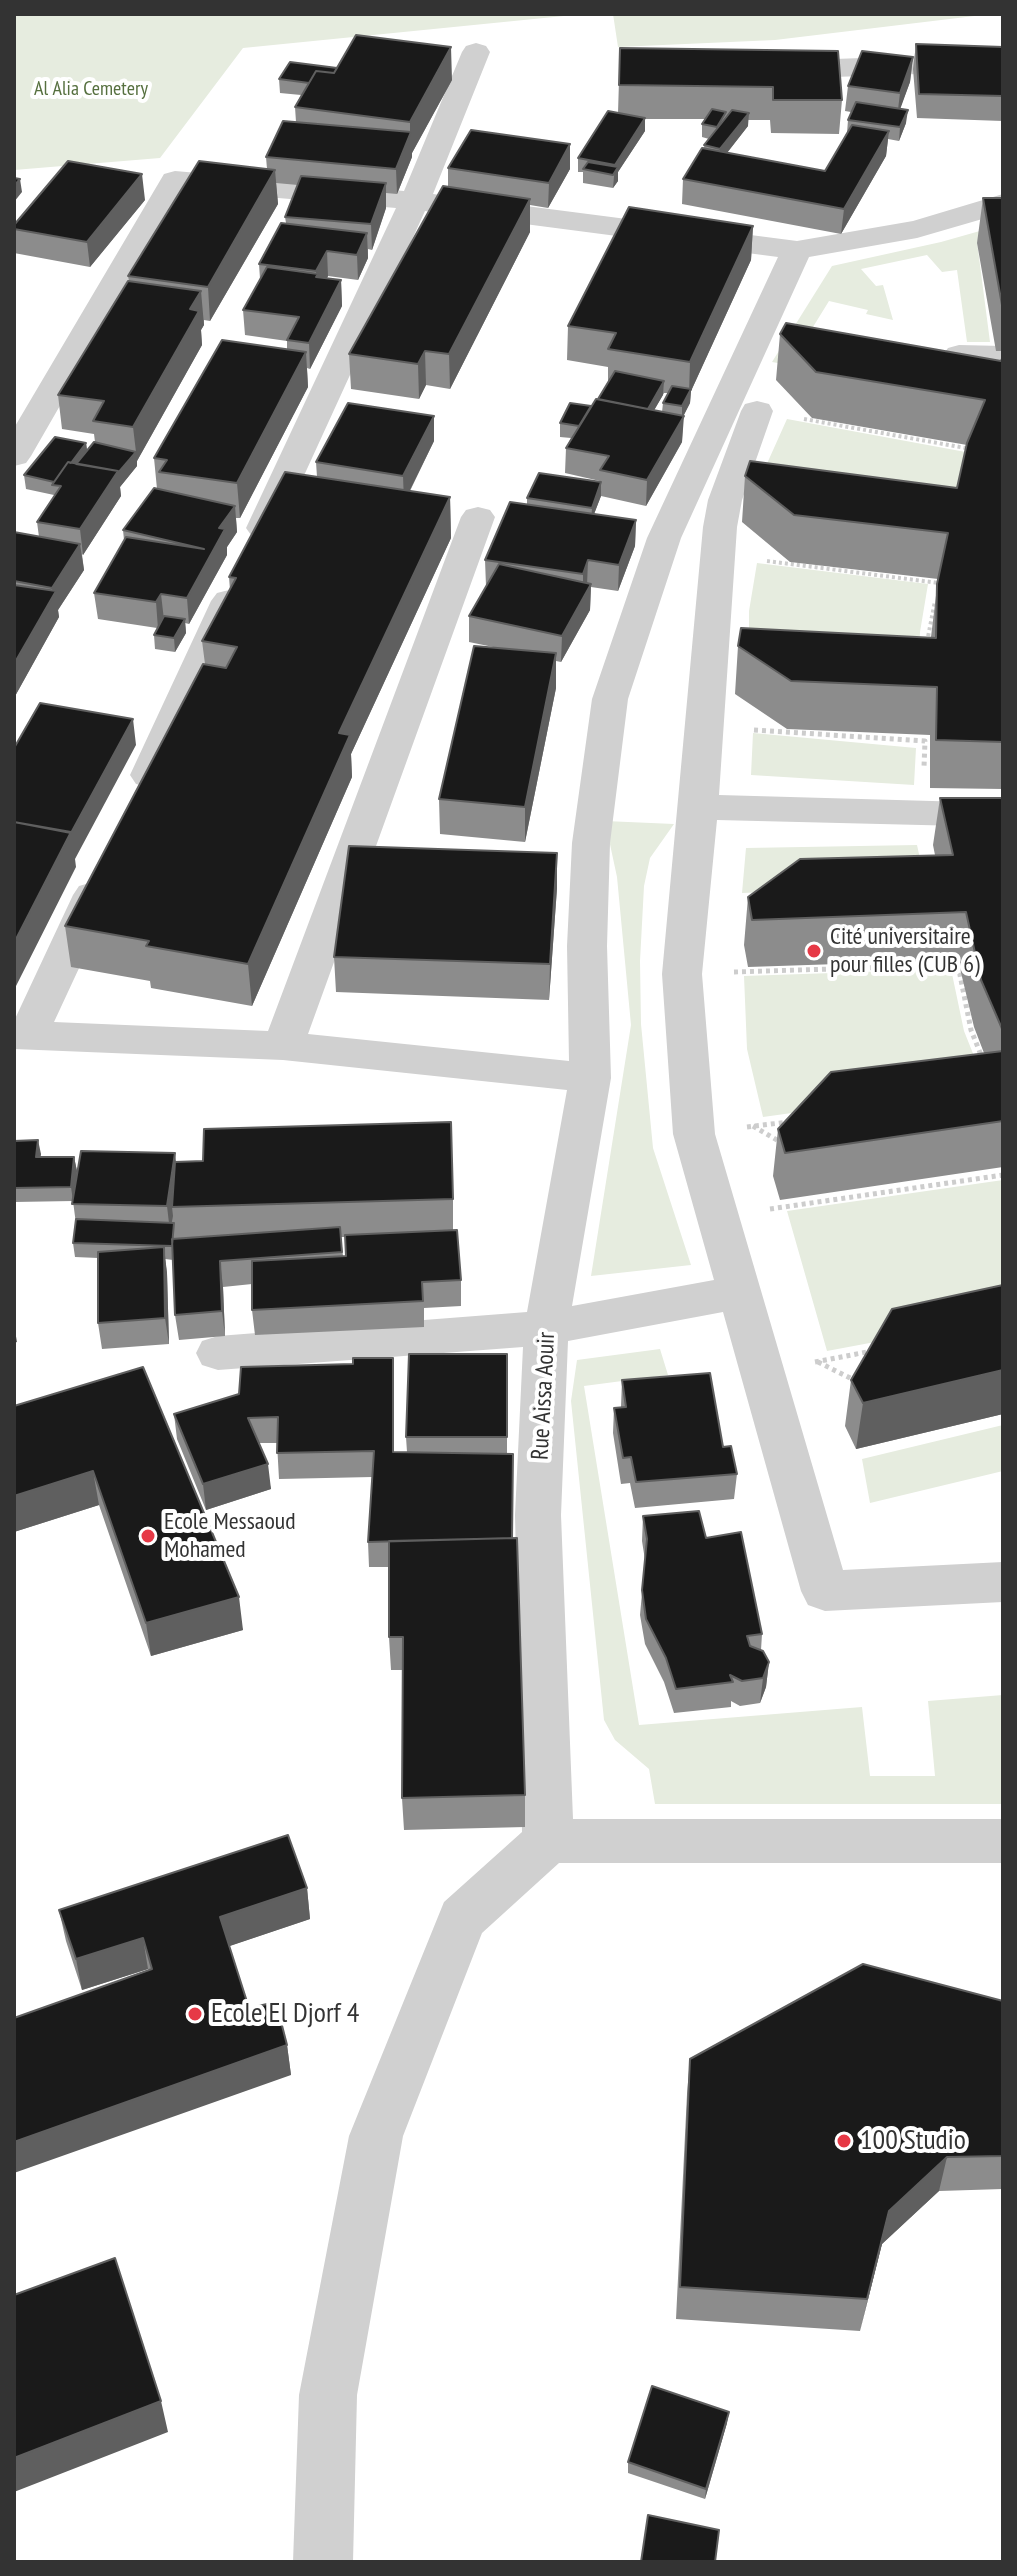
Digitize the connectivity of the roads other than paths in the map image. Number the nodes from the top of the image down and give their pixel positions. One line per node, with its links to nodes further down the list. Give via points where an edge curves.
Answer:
1 (476, 52): 4 (street)
2 (1003, 62): 3 (street)
3 (757, 71)
4 (415, 201): 6 (street); 10 (street, via 175,180); 12 (street, via 294,494 243,571)
5 (1003, 203): 6 (street, via 917,229)
6 (797, 250): 18 (street, Rue Aissa Aouir, via 649,537 608,713 591,843)
7 (959, 355): 8 (street)
8 (1003, 356)
9 (757, 411): 13 (street, via 725,500)
10 (14, 456)
11 (478, 517): 17 (street)
12 (134, 806)
13 (699, 807): 14 (street); 19 (street, via 682,974 694,1134)
14 (1003, 815)
15 (108, 863): 16 (street)
16 (21, 1035): 17 (street)
17 (283, 1046): 18 (street)
18 (590, 1078): 20 (street, Rue Aissa Aouir)
19 (739, 1292): 20 (street); 22 (street, via 825,1591)
20 (546, 1328): 21 (street); 23 (street, Rue Aissa Aouir, via 538,1515)
21 (218, 1353)
22 (1003, 1582)
23 (548, 1841): 24 (street); 25 (street, via 462,1918 376,2136 328,2395)
24 (1003, 1841)
25 (323, 2562)

